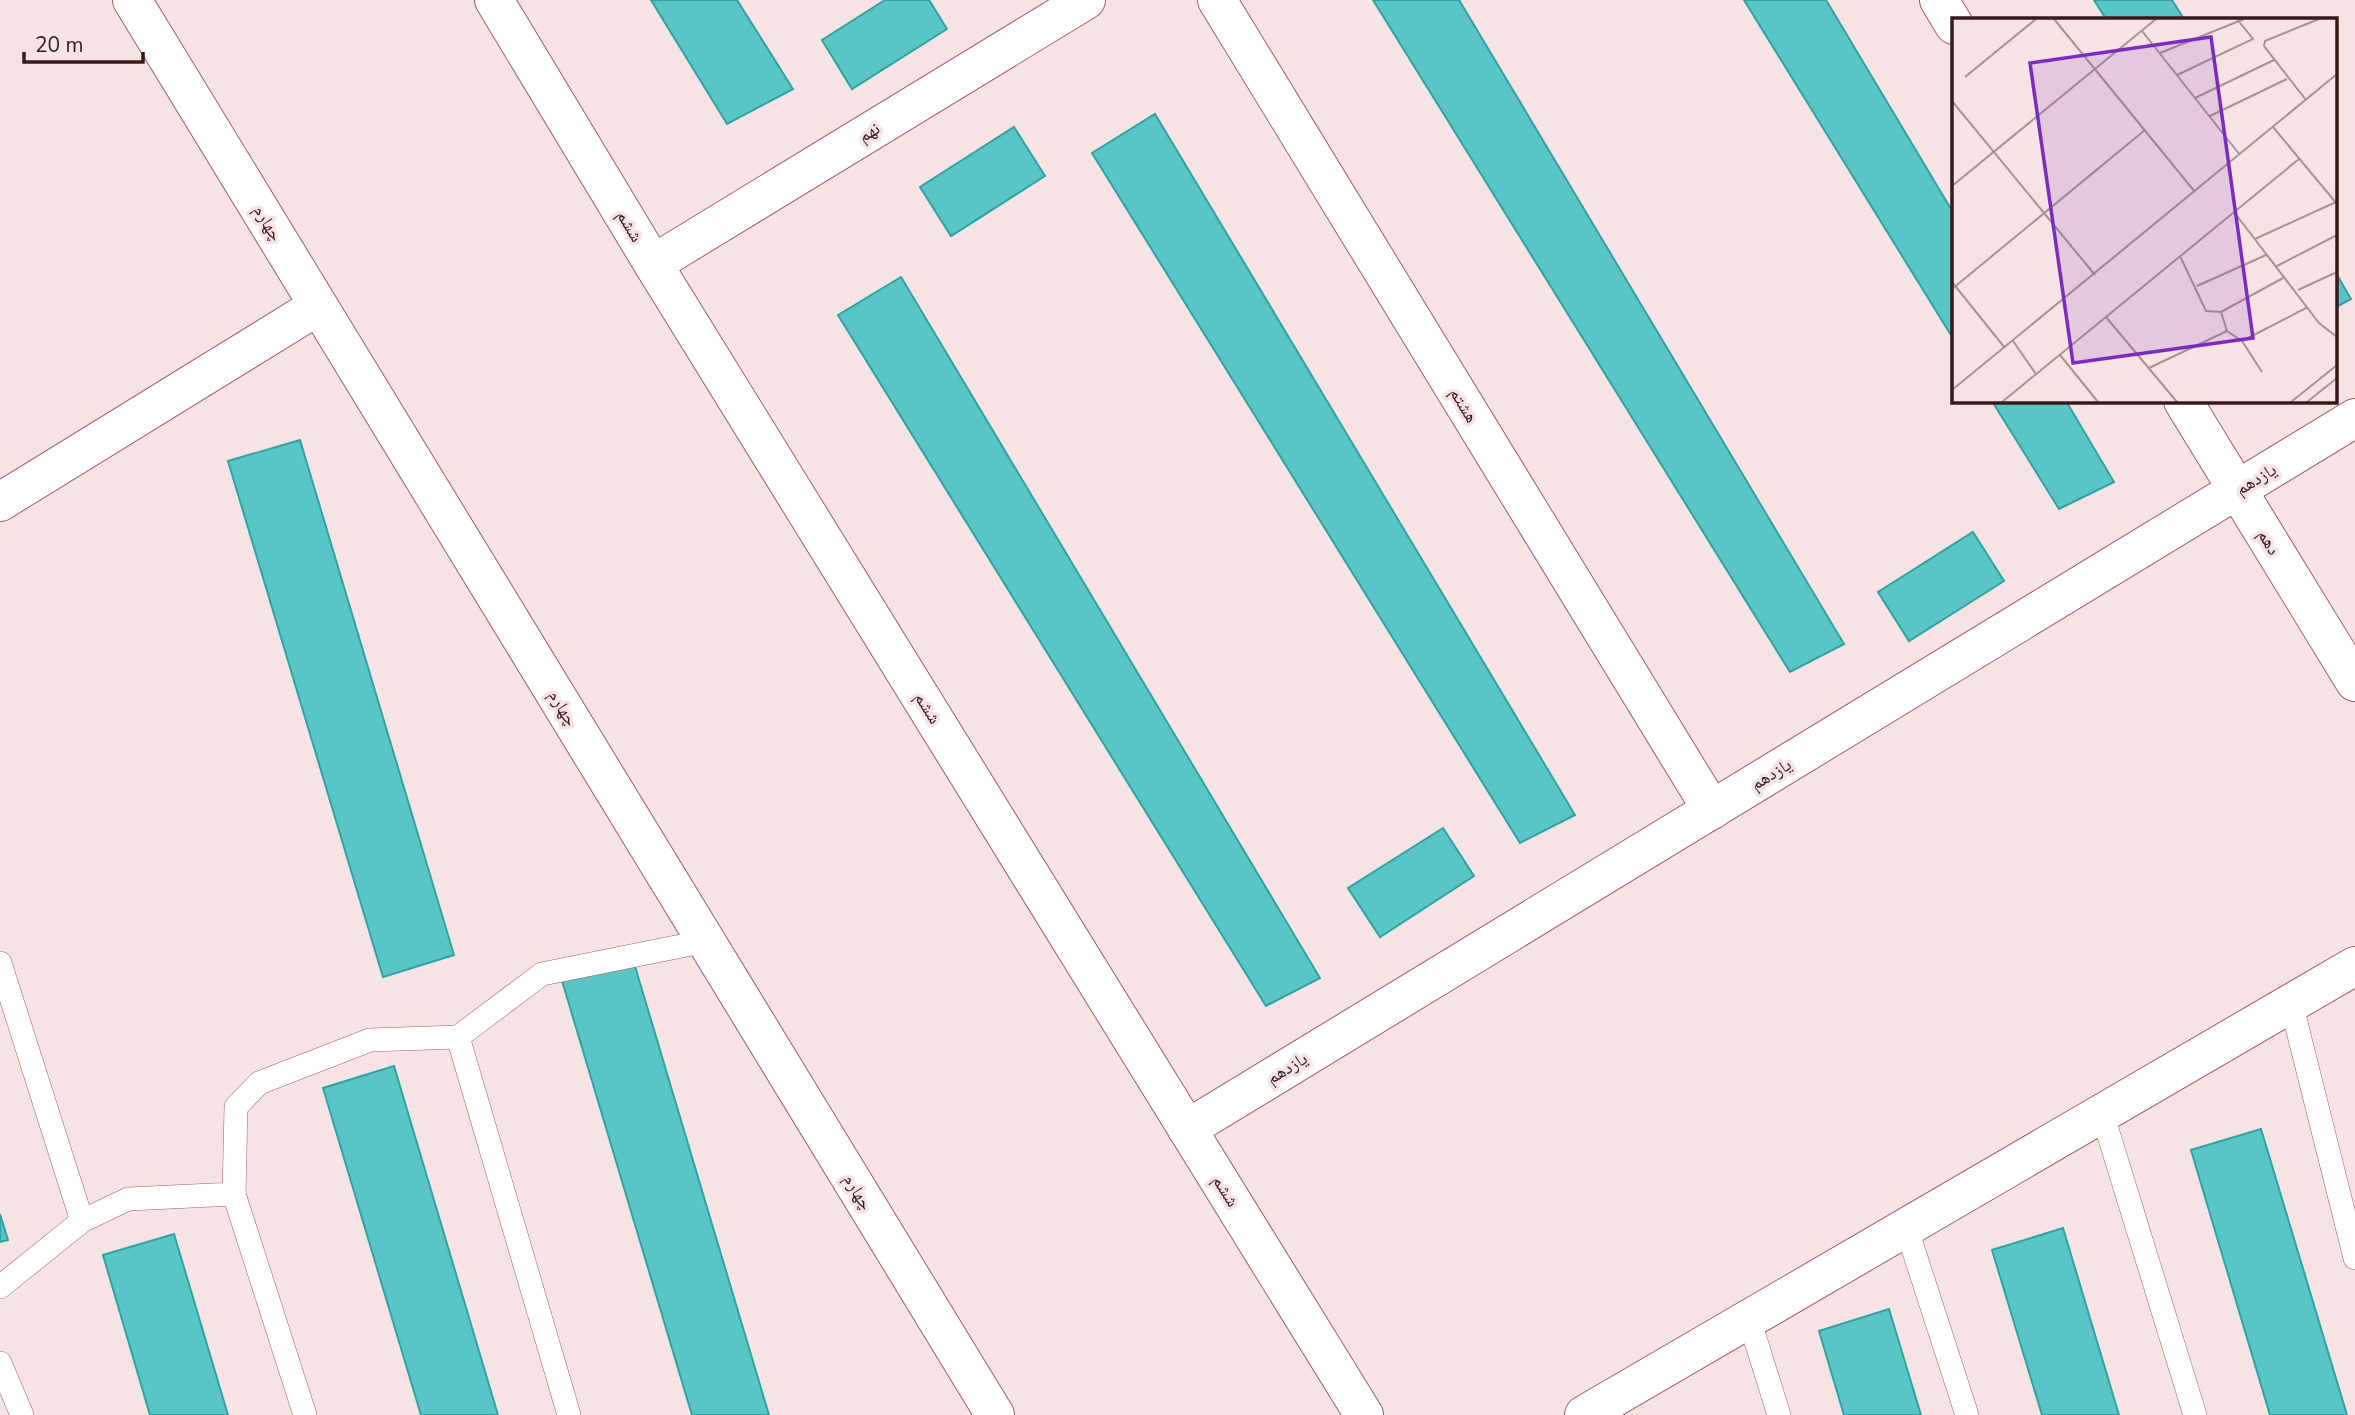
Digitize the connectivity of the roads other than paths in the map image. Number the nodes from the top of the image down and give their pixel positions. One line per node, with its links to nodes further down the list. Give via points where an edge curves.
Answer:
1 (132, 0): 8 (street, چهارم)
2 (494, 0): 7 (street, ششم)
3 (1086, 0): 7 (street, نهم)
4 (1217, 0): 14 (street, هشتم)
5 (1939, 0): 6 (street)
6 (1952, 22)
7 (653, 264): 21 (street, ششم)
8 (318, 306): 12 (street); 15 (street, چهارم)
9 (2184, 402): 11 (street, دهم)
10 (2355, 418): 11 (street, یازدهم)
11 (2237, 490): 13 (street, دهم); 14 (street, یازدهم)
12 (0, 502)
13 (2355, 682)
14 (1712, 810): 21 (street, یازدهم)
15 (706, 941): 19 (lane, via 542,974); 29 (street, چهارم)
16 (0, 962): 23 (lane)
17 (2355, 966): 18 (street)
18 (2291, 1003): 20 (street); 25 (lane)
19 (458, 1037): 22 (lane, via 370,1040 259,1083 236,1107); 32 (lane)
20 (2102, 1114): 24 (street); 37 (lane)
21 (1187, 1129): 33 (street, ششم)
22 (234, 1194): 23 (lane, via 128,1199); 31 (lane)
23 (82, 1221): 26 (lane)
24 (1906, 1227): 27 (street); 36 (lane)
25 (2355, 1258)
26 (0, 1287)
27 (1749, 1319): 34 (street); 35 (lane)
28 (0, 1363): 30 (lane)
29 (983, 1411)
30 (22, 1415)
31 (305, 1415)
32 (569, 1415)
33 (1364, 1415)
34 (1584, 1415)
35 (1779, 1415)
36 (1967, 1415)
37 (2195, 1415)

